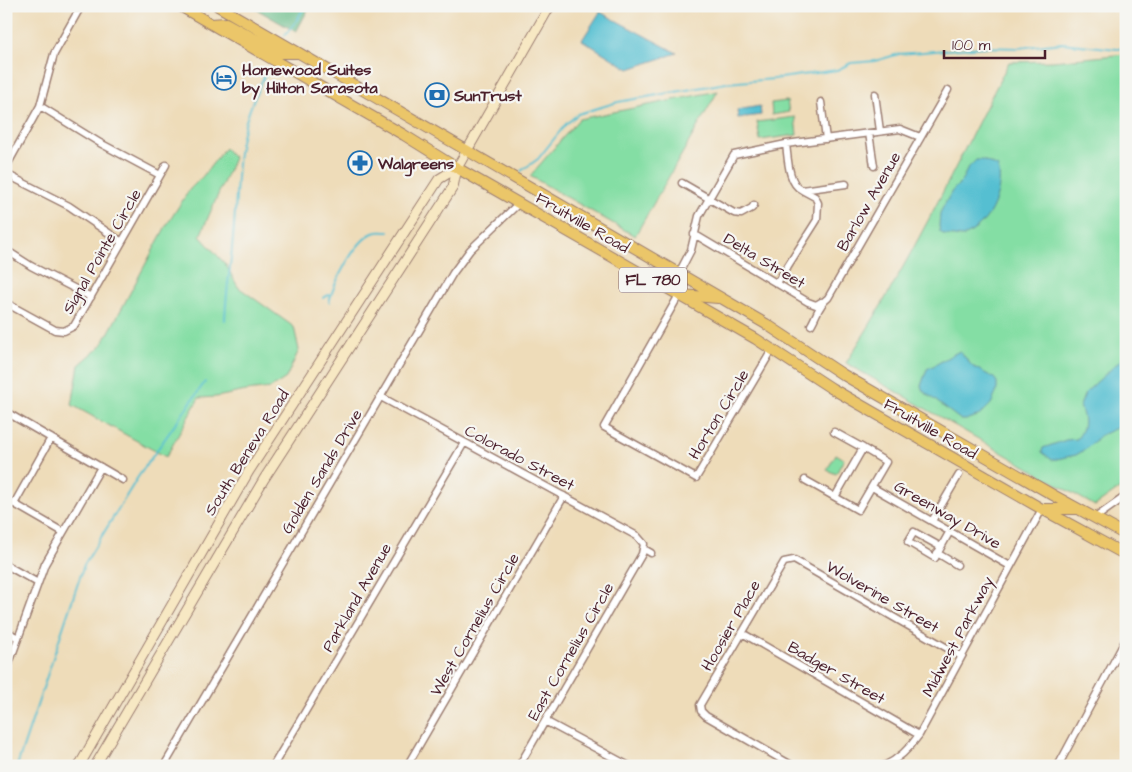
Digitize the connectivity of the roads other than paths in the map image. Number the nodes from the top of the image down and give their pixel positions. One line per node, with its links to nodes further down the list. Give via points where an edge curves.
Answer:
1 (81, 6): 10 (street, via 54,54)
2 (180, 6): 5 (main road, Fruitville Road / FL 780)
3 (218, 6): 6 (main road, Fruitville Road / FL 780)
4 (550, 6): 16 (main road, South Beneva Road)
5 (212, 24): 6 (main road, via 226,23 278,52); 20 (main road, Fruitville Road / FL 780)
6 (298, 53): 16 (main road, Fruitville Road / FL 780)
7 (948, 90): 13 (street, Barlow Avenue)
8 (875, 94): 11 (street)
9 (821, 102): 14 (street)
10 (40, 106): 19 (street); 22 (street, Signal Pointe Circle)
11 (880, 131): 12 (street); 13 (street, via 900,129)
12 (869, 133): 14 (street); 18 (street)
13 (920, 137): 39 (street, Barlow Avenue, via 828,298)
14 (826, 139): 15 (street)
15 (786, 144): 25 (street, via 792,180); 26 (street, via 734,154)
16 (466, 150): 20 (main road, South Beneva Road); 33 (main road, Fruitville Road / FL 780)
17 (166, 165): 22 (street, Signal Pointe Circle)
18 (874, 166)
19 (6, 167)
20 (457, 168): 27 (main road, Fruitville Road / FL 780); 83 (main road, South Beneva Road, via 439,179 249,471); 84 (main road, South Beneva Road, via 453,187 264,479)
21 (6, 174): 30 (street, via 69,206)
22 (160, 175): 30 (street, Signal Pointe Circle)
23 (682, 183): 26 (street)
24 (846, 184): 25 (street)
25 (802, 190): 34 (street, via 815,197 817,220)
26 (708, 199): 28 (street, via 741,214); 29 (street)
27 (519, 203): 32 (main road, Fruitville Road / FL 780); 42 (street, Golden Sands Drive, via 462,260)
28 (754, 205)
29 (694, 234): 33 (street, via 691,250); 34 (street, Delta Street)
30 (122, 242): 36 (street, Signal Pointe Circle)
31 (6, 250): 36 (street)
32 (641, 273): 33 (main road); 35 (main road, Fruitville Road / FL 780)
33 (679, 273): 37 (main road, Fruitville Road / FL 780)
34 (777, 283): 39 (street, Delta Street, via 808,302 816,305)
35 (679, 295): 37 (main road); 41 (main road, Fruitville Road / FL 780); 41 (street, Horton Circle, via 604,426 696,478)
36 (91, 297): 38 (street, Signal Pointe Circle, via 74,326 64,331 55,330)
37 (721, 298): 59 (main road, Fruitville Road / FL 780, via 842,374)
38 (6, 302)
39 (822, 302): 40 (street, Barlow Avenue)
40 (811, 325)
41 (772, 350): 58 (main road, Fruitville Road / FL 780, via 831,388)
42 (381, 397): 46 (street, Colorado Street); 85 (street, Golden Sands Drive)
43 (6, 412): 45 (street)
44 (834, 432): 47 (street)
45 (51, 438): 48 (street); 57 (street)
46 (464, 443): 53 (street, Colorado Street); 86 (street, Parkland Avenue)
47 (863, 448): 52 (street, via 886,462); 55 (street)
48 (101, 467): 50 (street); 63 (street)
49 (959, 475): 61 (street)
50 (124, 480)
51 (805, 480): 55 (street)
52 (872, 487): 55 (street, via 858,510); 61 (street, Greenway Drive)
53 (564, 496): 65 (street, Colorado Street, via 637,536); 87 (street, West Cornelius Circle)
54 (1126, 496): 60 (street)
55 (835, 497)
56 (6, 499): 57 (street)
57 (14, 504): 63 (street)
58 (1042, 509): 59 (main road); 69 (main road, Fruitville Road / FL 780); 73 (street, Midwest Parkway)
59 (1079, 509): 60 (main road, Fruitville Road / FL 780)
60 (1095, 518): 64 (main road, Fruitville Road / FL 780)
61 (932, 521): 62 (street, Greenway Drive)
62 (950, 531): 66 (street); 73 (street, Greenway Drive)
63 (63, 532): 74 (street)
64 (1126, 535)
65 (644, 546): 67 (street); 81 (street, East Cornelius Circle)
66 (941, 547): 68 (street); 68 (street, via 914,532 908,542 935,558)
67 (651, 553)
68 (937, 553): 72 (street)
69 (1126, 555)
70 (790, 560): 76 (street, Hoosier Place, via 782,564); 79 (street, Wolverine Street)
71 (6, 565): 74 (street)
72 (957, 565)
73 (1010, 566): 79 (street, Midwest Parkway)
74 (38, 583): 77 (street)
75 (6, 631): 77 (street)
76 (742, 633): 82 (street, Badger Street); 90 (street, Hoosier Place, via 700,708 706,716)
77 (18, 638): 80 (street)
78 (1126, 639): 92 (street)
79 (961, 656): 82 (street, Midwest Parkway)
80 (6, 672)
81 (545, 721): 88 (street, East Cornelius Circle); 89 (street)
82 (919, 735): 91 (street, Midwest Parkway, via 898,758)
83 (79, 766)
84 (95, 766)
85 (164, 766)
86 (273, 766)
87 (407, 766)
88 (519, 766)
89 (629, 766)
90 (793, 766)
91 (884, 766)
92 (1058, 766)

